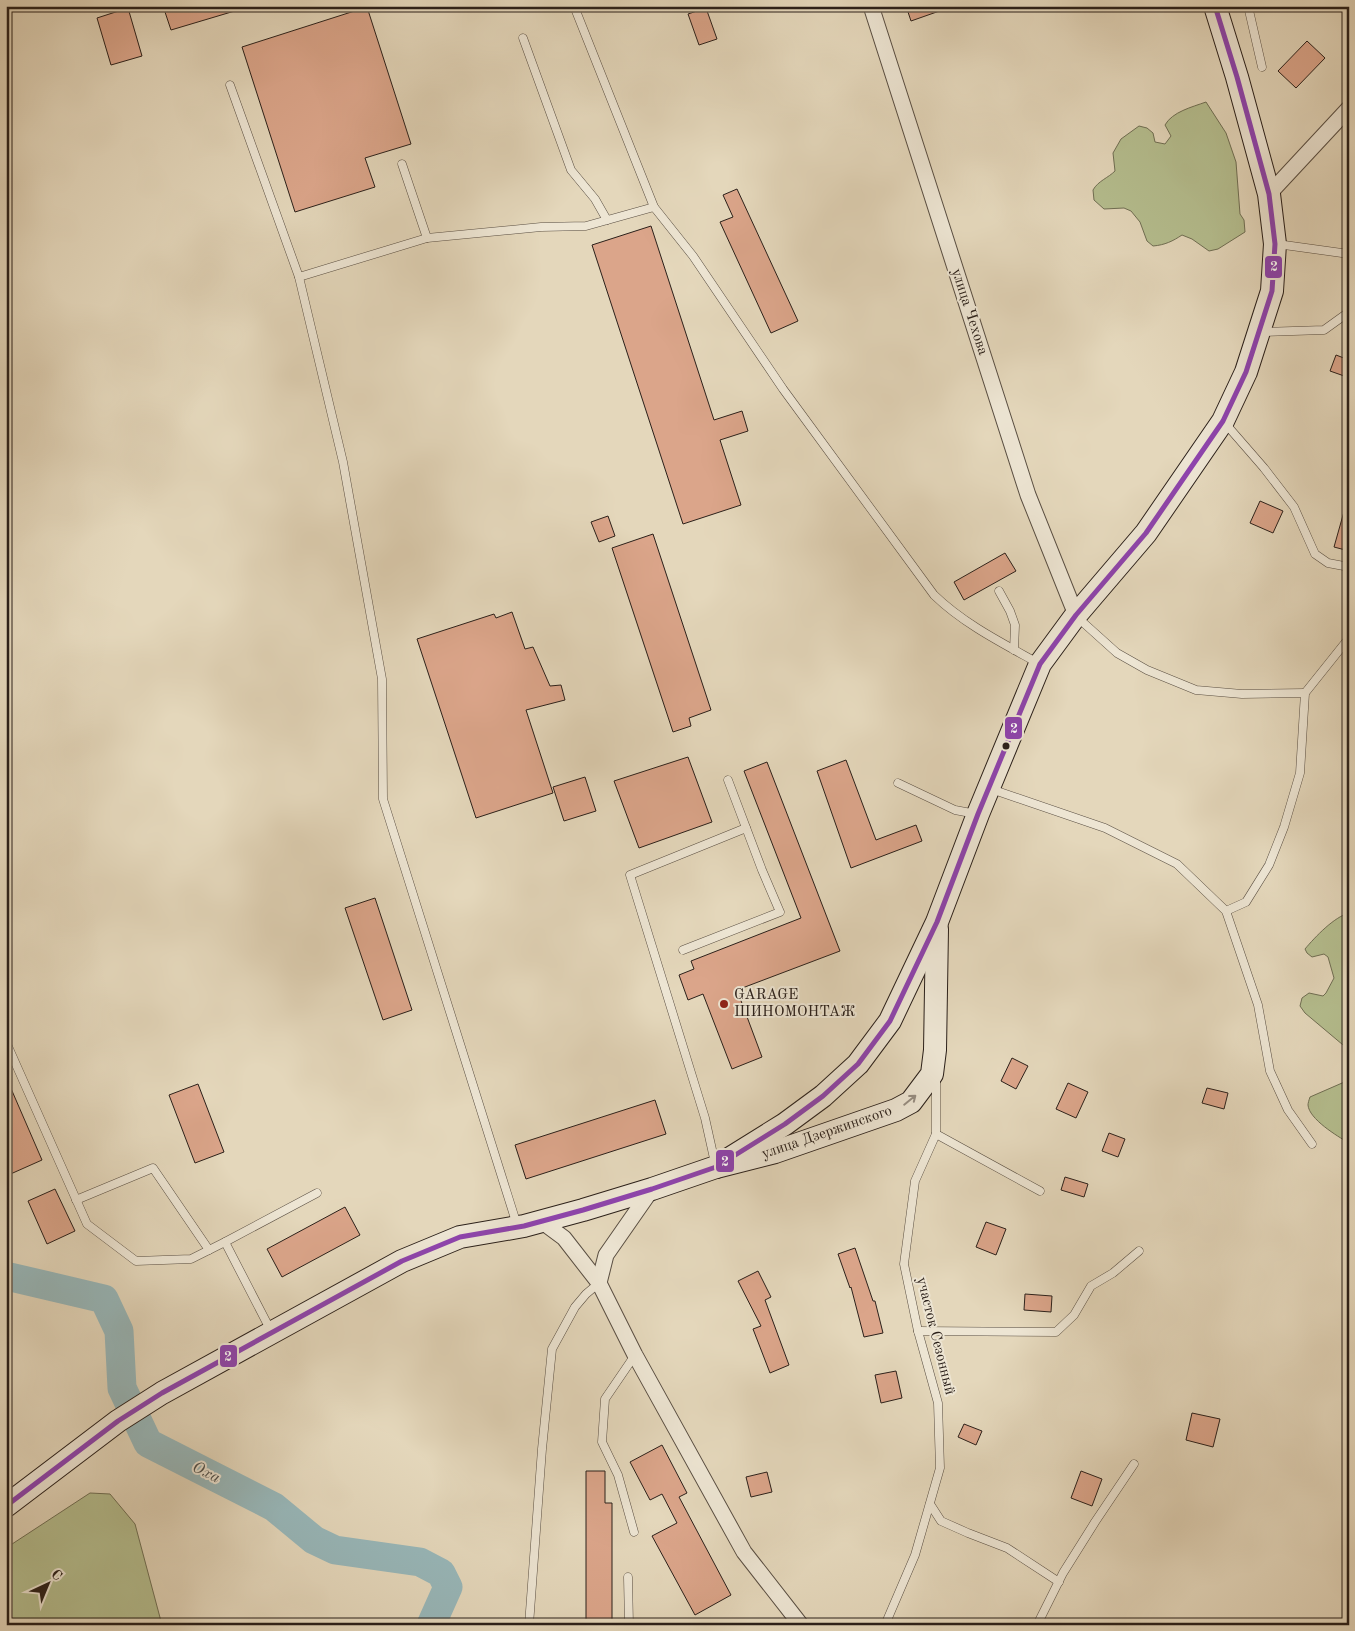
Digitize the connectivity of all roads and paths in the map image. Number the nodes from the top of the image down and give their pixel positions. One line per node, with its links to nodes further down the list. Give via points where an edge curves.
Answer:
1 (574, 6): 11 (lane)
2 (871, 6): 22 (street, улица Чехова, via 1028,495)
3 (1215, 6): 10 (street, улица Дзержинского)
4 (1248, 6): 6 (lane)
5 (523, 38): 12 (lane, via 571,170 595,199)
6 (1262, 67)
7 (230, 85): 16 (lane)
8 (1349, 108): 10 (street)
9 (402, 164): 13 (lane)
10 (1269, 194): 14 (street, улица Дзержинского)
11 (654, 207): 12 (lane); 24 (lane, via 694,256 783,389 934,595 947,608)
12 (607, 220): 13 (lane, via 586,226)
13 (426, 238): 16 (lane)
14 (1276, 244): 15 (lane); 18 (street, улица Дзержинского, via 1272,291)
15 (1349, 254)
16 (299, 277): 45 (lane, via 343,462 382,679 383,799)
17 (1349, 312): 18 (lane, via 1324,330)
18 (1258, 332): 19 (street, улица Дзержинского, via 1246,372)
19 (1223, 421): 20 (lane, via 1294,507 1315,554 1328,562); 22 (street, улица Дзержинского, via 1146,533)
20 (1349, 567)
21 (999, 591): 24 (lane, via 1015,625)
22 (1076, 615): 25 (street, улица Дзержинского); 26 (lane, via 1117,653 1147,670 1196,690 1242,694)
23 (1349, 638): 26 (lane)
24 (1014, 650): 25 (lane)
25 (1040, 664): 29 (street, улица Дзержинского)
26 (1305, 693): 32 (lane, via 1300,773 1281,834 1269,866 1246,902)
27 (728, 780): 31 (lane)
28 (898, 783): 30 (lane, via 955,810)
29 (989, 788): 30 (street, улица Дзержинского); 32 (lane, via 1105,828 1177,864)
30 (978, 814): 33 (street, улица Дзержинского)
31 (746, 828): 34 (lane, via 780,912); 39 (lane, via 630,876 705,1118)
32 (1226, 911): 38 (lane, via 1258,1005 1270,1071 1288,1110)
33 (937, 922): 36 (street, улица Дзержинского); 39 (street, улица Дзержинского, via 890,1021 858,1064 785,1124)
34 (684, 950)
35 (6, 1042): 43 (lane)
36 (936, 1050): 37 (lane, участок Сезонный); 39 (street, улица Дзержинского, one-way to 36, via 776,1152 911,1102 932,1074)
37 (936, 1134): 41 (lane); 50 (lane, участок Сезонный, via 915,1181 904,1264)
38 (1312, 1144)
39 (716, 1167): 40 (street)
40 (652, 1189): 44 (street); 49 (street, via 606,1255)
41 (1040, 1191)
42 (317, 1193): 46 (lane)
43 (76, 1200): 47 (lane, via 87,1224 136,1261 191,1259); 47 (lane, via 153,1168)
44 (541, 1221): 45 (street); 49 (street, via 564,1238)
45 (518, 1227): 51 (street, via 460,1237 402,1261)
46 (225, 1242): 47 (lane); 51 (lane)
47 (208, 1250)
48 (1138, 1251): 50 (lane, via 1113,1273 1091,1286 1074,1315 1056,1332)
49 (599, 1283): 52 (street); 59 (lane, via 575,1307 552,1349)
50 (918, 1331): 54 (lane, участок Сезонный, via 938,1403 940,1468)
51 (272, 1333): 55 (street, via 118,1421)
52 (634, 1355): 56 (lane, via 605,1399 602,1442 618,1475); 61 (street, via 744,1552)
53 (1134, 1464): 58 (lane, via 1094,1522)
54 (930, 1504): 58 (lane, via 941,1521 1007,1548); 62 (lane, участок Сезонный, via 915,1555)
55 (6, 1506)
56 (634, 1532)
57 (628, 1577): 60 (lane)
58 (1059, 1582): 63 (lane)
59 (529, 1625)
60 (629, 1625)
61 (801, 1625)
62 (884, 1625)
63 (1038, 1625)

